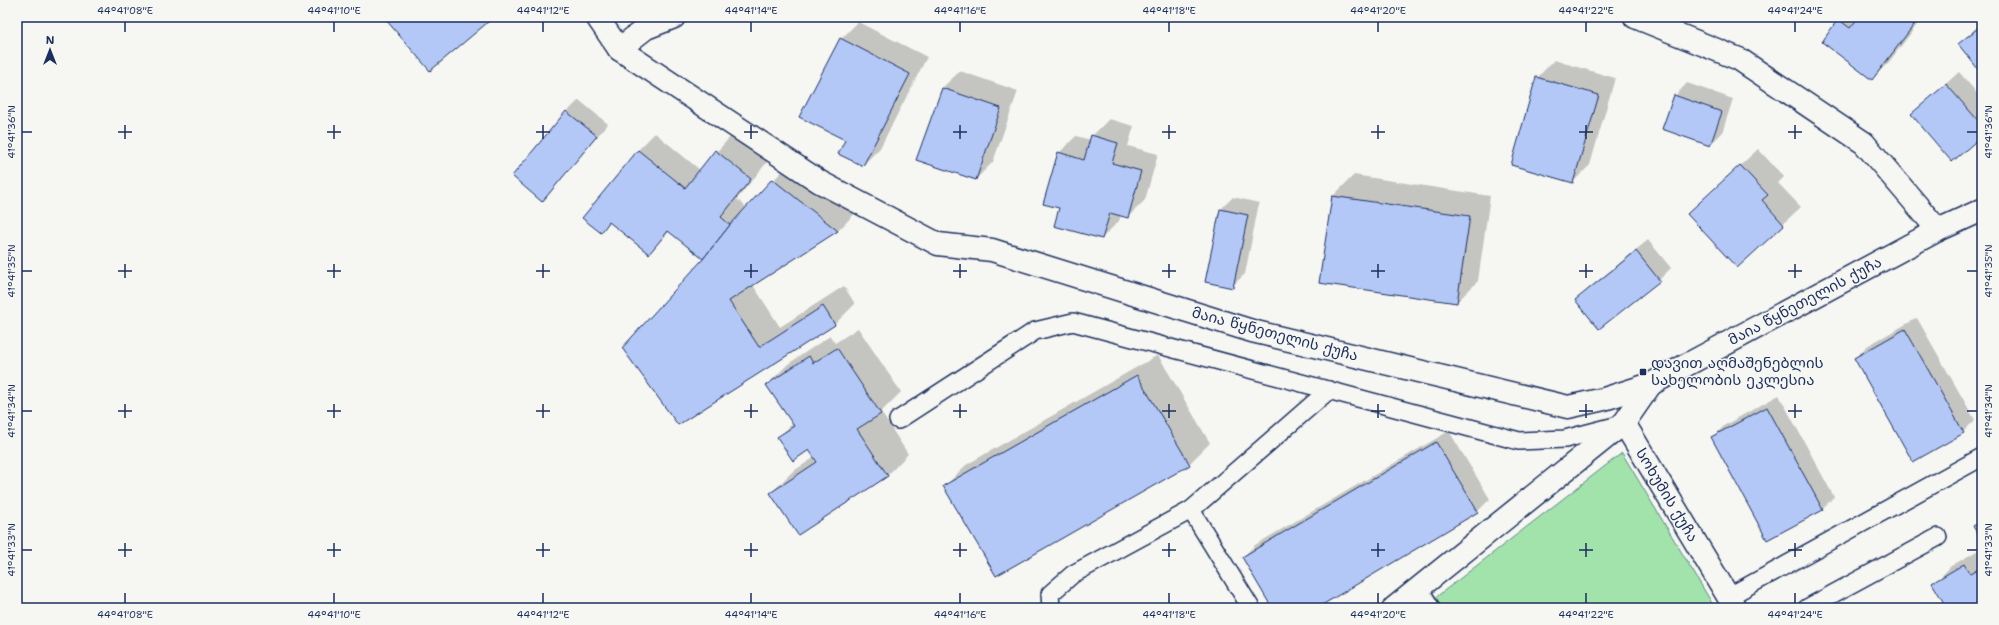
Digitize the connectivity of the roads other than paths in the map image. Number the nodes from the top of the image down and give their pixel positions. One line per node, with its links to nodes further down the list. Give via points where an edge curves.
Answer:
1 (597, 17): 4 (street, მაია წყნეთელის ქუჩა)
2 (674, 17): 4 (street, via 646,28)
3 (1635, 17): 6 (street, via 1739,60 1864,143)
4 (620, 49): 7 (street, მაია წყნეთელის ქუჩა, via 820,182 938,244 992,250 1252,331 1568,407)
5 (1982, 210): 6 (street, მაია წყნეთელის ქუჩა)
6 (1938, 230): 7 (street, მაია წყნეთელის ქუჩა)
7 (1651, 384): 10 (street)
8 (1329, 390): 9 (lane, via 1073,322 1036,331); 10 (lane, via 1519,441 1564,439); 12 (lane)
9 (898, 420)
10 (1624, 423): 14 (street); 15 (street, სოხუმის ქუჩა)
11 (1982, 457): 15 (lane)
12 (1191, 510): 16 (lane, via 1073,574 1050,594); 17 (lane)
13 (1938, 537): 20 (lane)
14 (1420, 588): 18 (street); 19 (lane)
15 (1732, 602)
16 (1051, 608)
17 (1251, 608)
18 (1394, 608)
19 (1431, 608)
20 (1807, 608)

